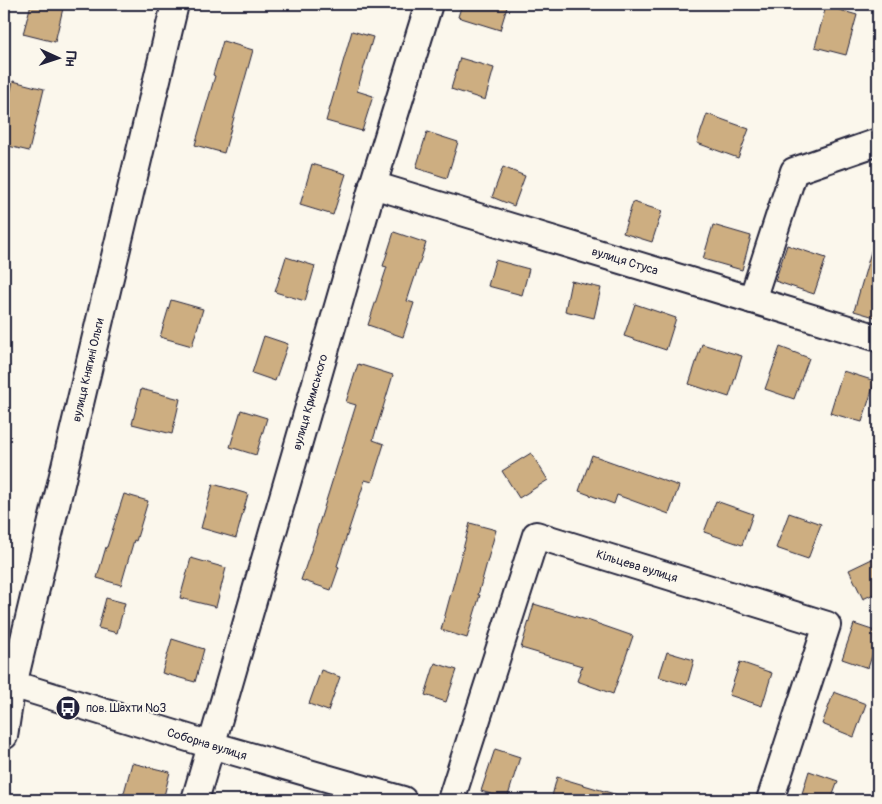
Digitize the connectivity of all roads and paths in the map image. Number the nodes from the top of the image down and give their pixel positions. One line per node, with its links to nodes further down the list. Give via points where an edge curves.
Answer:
1 (175, 4): 7 (street, вулиця Княгині Ольги)
2 (429, 4): 4 (street, вулиця Кримського)
3 (878, 142): 5 (street, via 794,171)
4 (373, 185): 5 (street, вулиця Стуса); 9 (street, вулиця Кримського)
5 (752, 300): 6 (street, вулиця Стуса)
6 (878, 338)
7 (12, 684): 8 (street, вулиця Княгині Ольги); 9 (street, Соборна вулиця)
8 (4, 732)
9 (211, 745): 10 (street, вулиця Кримського); 11 (street, Соборна вулиця)
10 (195, 800)
11 (403, 800)
12 (451, 800): 13 (street, Кільцева вулиця, via 536,535 827,625)
13 (770, 800)

